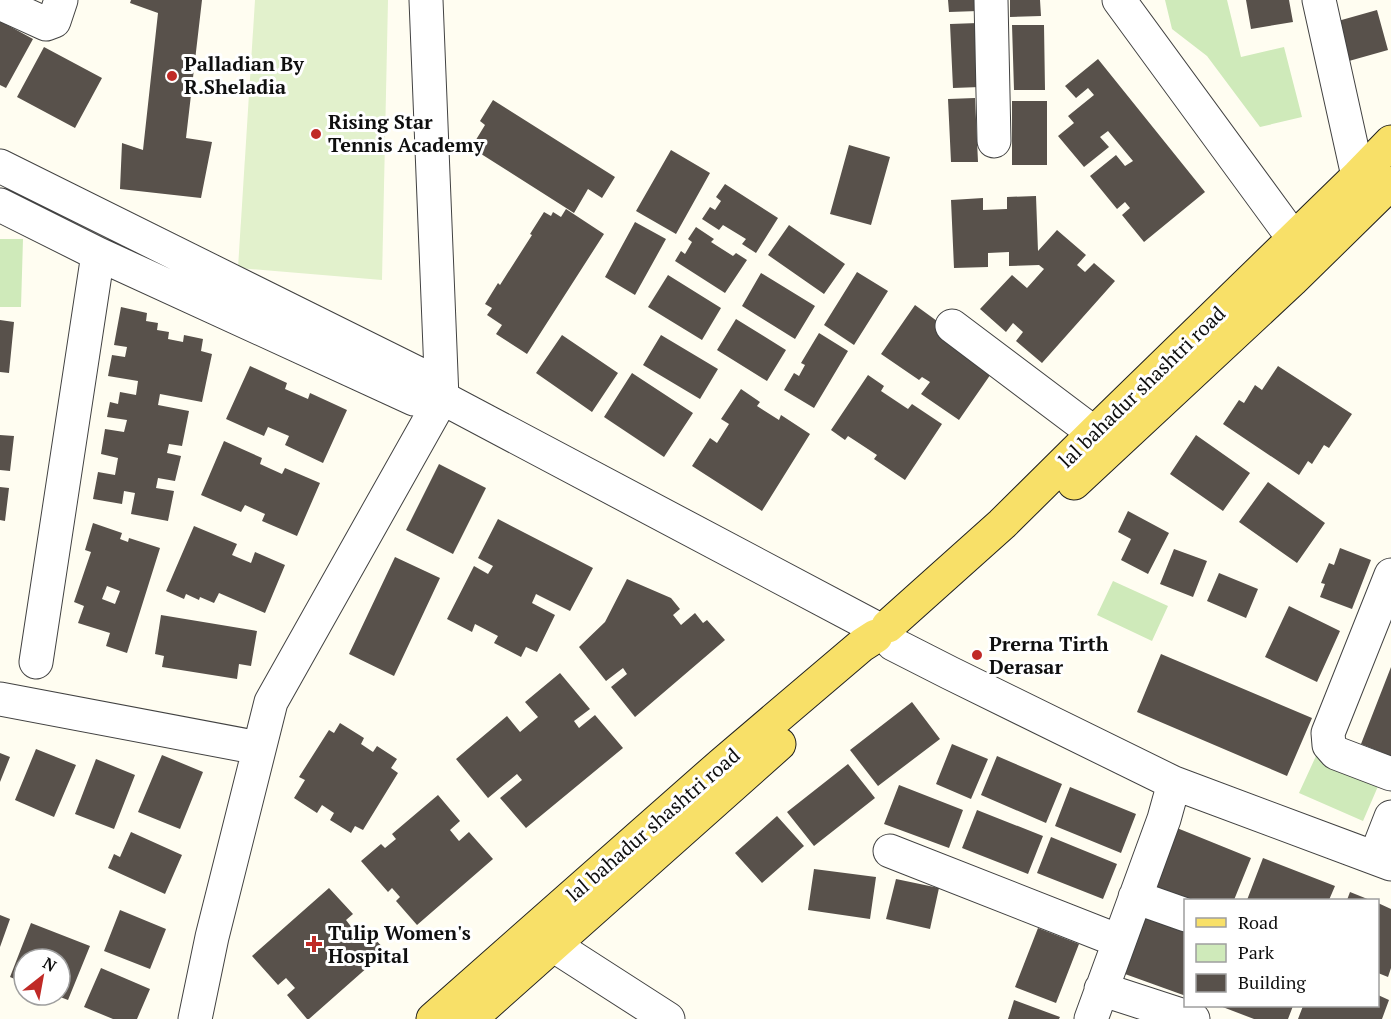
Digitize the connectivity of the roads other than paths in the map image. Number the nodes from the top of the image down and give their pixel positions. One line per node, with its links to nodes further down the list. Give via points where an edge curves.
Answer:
1 (61, 0): 6 (street, via 54,21 46,24)
2 (426, 0): 16 (street)
3 (991, 0): 7 (street)
4 (1119, 0): 13 (street)
5 (1319, 0): 10 (street)
6 (0, 3)
7 (994, 141)
8 (1391, 142): 10 (main road, lal bahadur shashtri road)
9 (0, 166): 16 (street, via 425,377)
10 (1358, 176): 13 (main road, lal bahadur shashtri road)
11 (1391, 183): 19 (main road, via 1019,535)
12 (0, 205): 14 (street)
13 (1294, 239): 17 (main road, lal bahadur shashtri road)
14 (98, 254): 16 (street, via 414,399); 20 (street)
15 (952, 326): 17 (street)
16 (437, 396): 19 (street); 22 (street, via 271,702)
17 (1094, 433): 19 (main road, lal bahadur shashtri road)
18 (1391, 574): 23 (street, via 1328,734 1329,745 1336,753)
19 (887, 636): 24 (street, via 950,673); 31 (main road); 34 (main road, lal bahadur shashtri road, via 862,645)
20 (36, 662)
21 (0, 699): 22 (street)
22 (259, 748): 33 (street)
23 (1391, 774)
24 (1174, 783): 27 (street); 28 (street)
25 (1391, 817): 27 (street)
26 (890, 851): 30 (street)
27 (1383, 861)
28 (1135, 897): 29 (street); 30 (street)
29 (1184, 915)
30 (1119, 941): 32 (street)
31 (553, 945): 35 (main road); 36 (street)
32 (1101, 989): 37 (street); 38 (street)
33 (195, 1019)
34 (433, 1019)
35 (470, 1019)
36 (668, 1019)
37 (1091, 1019)
38 (1193, 1019)

